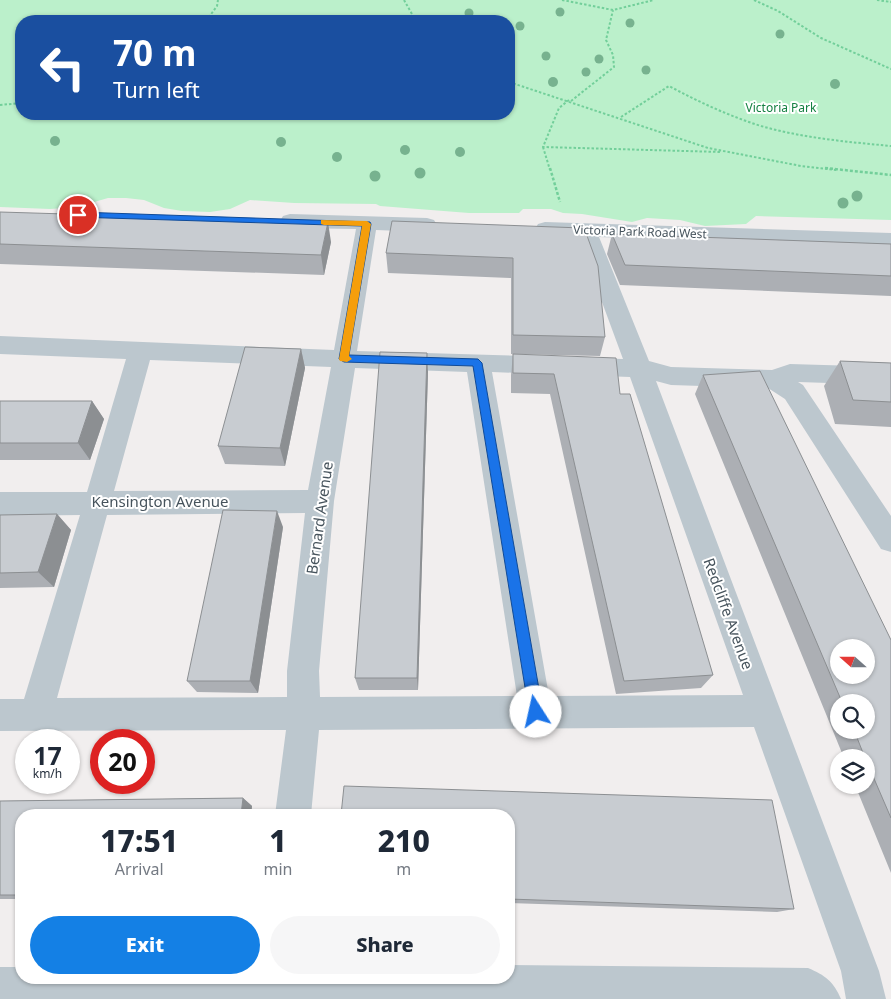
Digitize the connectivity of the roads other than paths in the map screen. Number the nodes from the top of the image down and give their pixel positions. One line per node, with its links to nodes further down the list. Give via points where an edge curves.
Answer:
1 (272, 221): 2 (street)
2 (367, 224): 3 (street); 9 (street, Bernard Avenue)
3 (450, 226)
4 (529, 228): 5 (street, Victoria Park Road West)
5 (577, 230): 6 (street, Victoria Park Road West); 11 (street, Redcliffe Avenue)
6 (891, 240)
7 (0, 345): 8 (street)
8 (141, 350): 9 (street); 15 (street)
9 (344, 359): 10 (street); 14 (street, Bernard Avenue)
10 (478, 363): 11 (street); 19 (street)
11 (639, 368): 13 (street, via 671,376); 18 (street, Redcliffe Avenue)
12 (891, 376): 13 (street, via 790,373)
13 (773, 379): 17 (street, via 794,392)
14 (320, 501): 15 (street, Kensington Avenue); 20 (street, Bernard Avenue, via 303,671)
15 (97, 503): 16 (street, Kensington Avenue); 21 (street)
16 (0, 504)
17 (891, 540)
18 (763, 711): 19 (street); 29 (street, Redcliffe Avenue, via 860,971)
19 (536, 712): 20 (street)
20 (304, 713): 21 (street); 23 (street, Bernard Avenue)
21 (36, 714): 22 (street)
22 (0, 715)
23 (294, 809)
24 (118, 984): 26 (street)
25 (407, 984): 27 (street)
26 (0, 987)
27 (702, 993): 28 (street, via 808,988)
28 (821, 999)
29 (866, 999)

